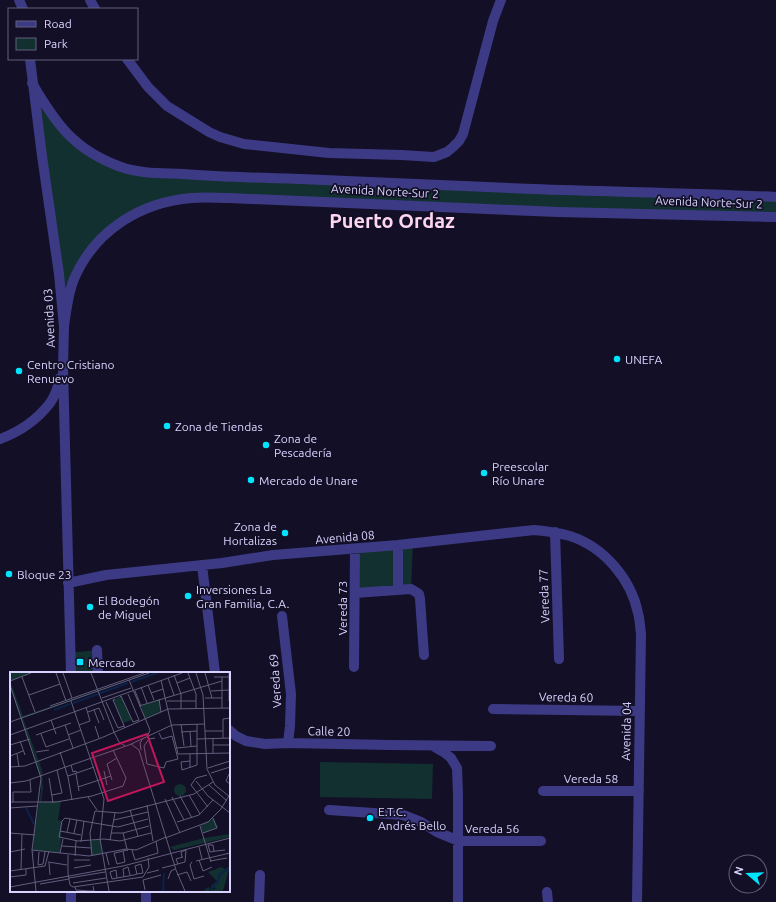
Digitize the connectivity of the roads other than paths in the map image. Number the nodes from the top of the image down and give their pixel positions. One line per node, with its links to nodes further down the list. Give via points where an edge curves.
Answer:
1 (501, 0): 3 (street, via 463,134 454,147 434,157 329,153 256,146 232,141 209,132 167,106 148,87)
2 (30, 60): 4 (street, Avenida 03)
3 (128, 60)
4 (32, 83): 5 (street, Avenida Norte-Sur 2, via 46,106 82,147 108,161 135,171); 7 (street, Avenida 03)
5 (776, 197)
6 (776, 217): 7 (street, Avenida Norte-Sur 2, via 558,212 229,198 172,201 153,206 122,221 99,241 74,279)
7 (64, 326): 8 (street, Avenida 03)
8 (63, 368): 9 (street, via 57,390 46,408 37,418); 15 (street, Avenida 03)
9 (0, 439)
10 (555, 532): 11 (street, Avenida 08, via 534,530); 14 (street, Avenida 08, via 589,544); 21 (street, Vereda 77)
11 (398, 545): 12 (street, Avenida 08); 16 (street)
12 (355, 549): 13 (street, Avenida 08, via 273,555); 17 (street, Vereda 73)
13 (202, 565): 15 (street, Avenida 08, via 106,575); 25 (street)
14 (615, 566): 27 (street, Avenida 04, via 625,580 638,613 641,634)
15 (68, 584): 23 (street, Avenida 03)
16 (398, 590): 17 (street); 20 (street, via 411,589 419,594)
17 (355, 593): 22 (street, Vereda 73)
18 (282, 616): 29 (street, Vereda 69, via 291,694)
19 (98, 650): 24 (street)
20 (424, 655)
21 (559, 659)
22 (354, 667)
23 (70, 672)
24 (98, 672)
25 (215, 672)
26 (493, 709): 27 (street, Vereda 60)
27 (640, 712): 33 (street, Avenida 04)
28 (230, 731): 29 (street, Calle 20, via 246,741 265,744)
29 (288, 743): 30 (street, Calle 20)
30 (432, 746): 31 (street, Calle 20); 35 (street, via 451,758 457,768)
31 (491, 746)
32 (543, 790): 33 (street, Vereda 58)
33 (639, 791): 40 (street, Avenida 04)
34 (329, 810): 35 (street, Vereda 56, via 403,815)
35 (458, 841): 36 (street, Vereda 56); 39 (street)
36 (541, 841)
37 (260, 875): 38 (street)
38 (260, 902)
39 (458, 902)
40 (637, 902)

